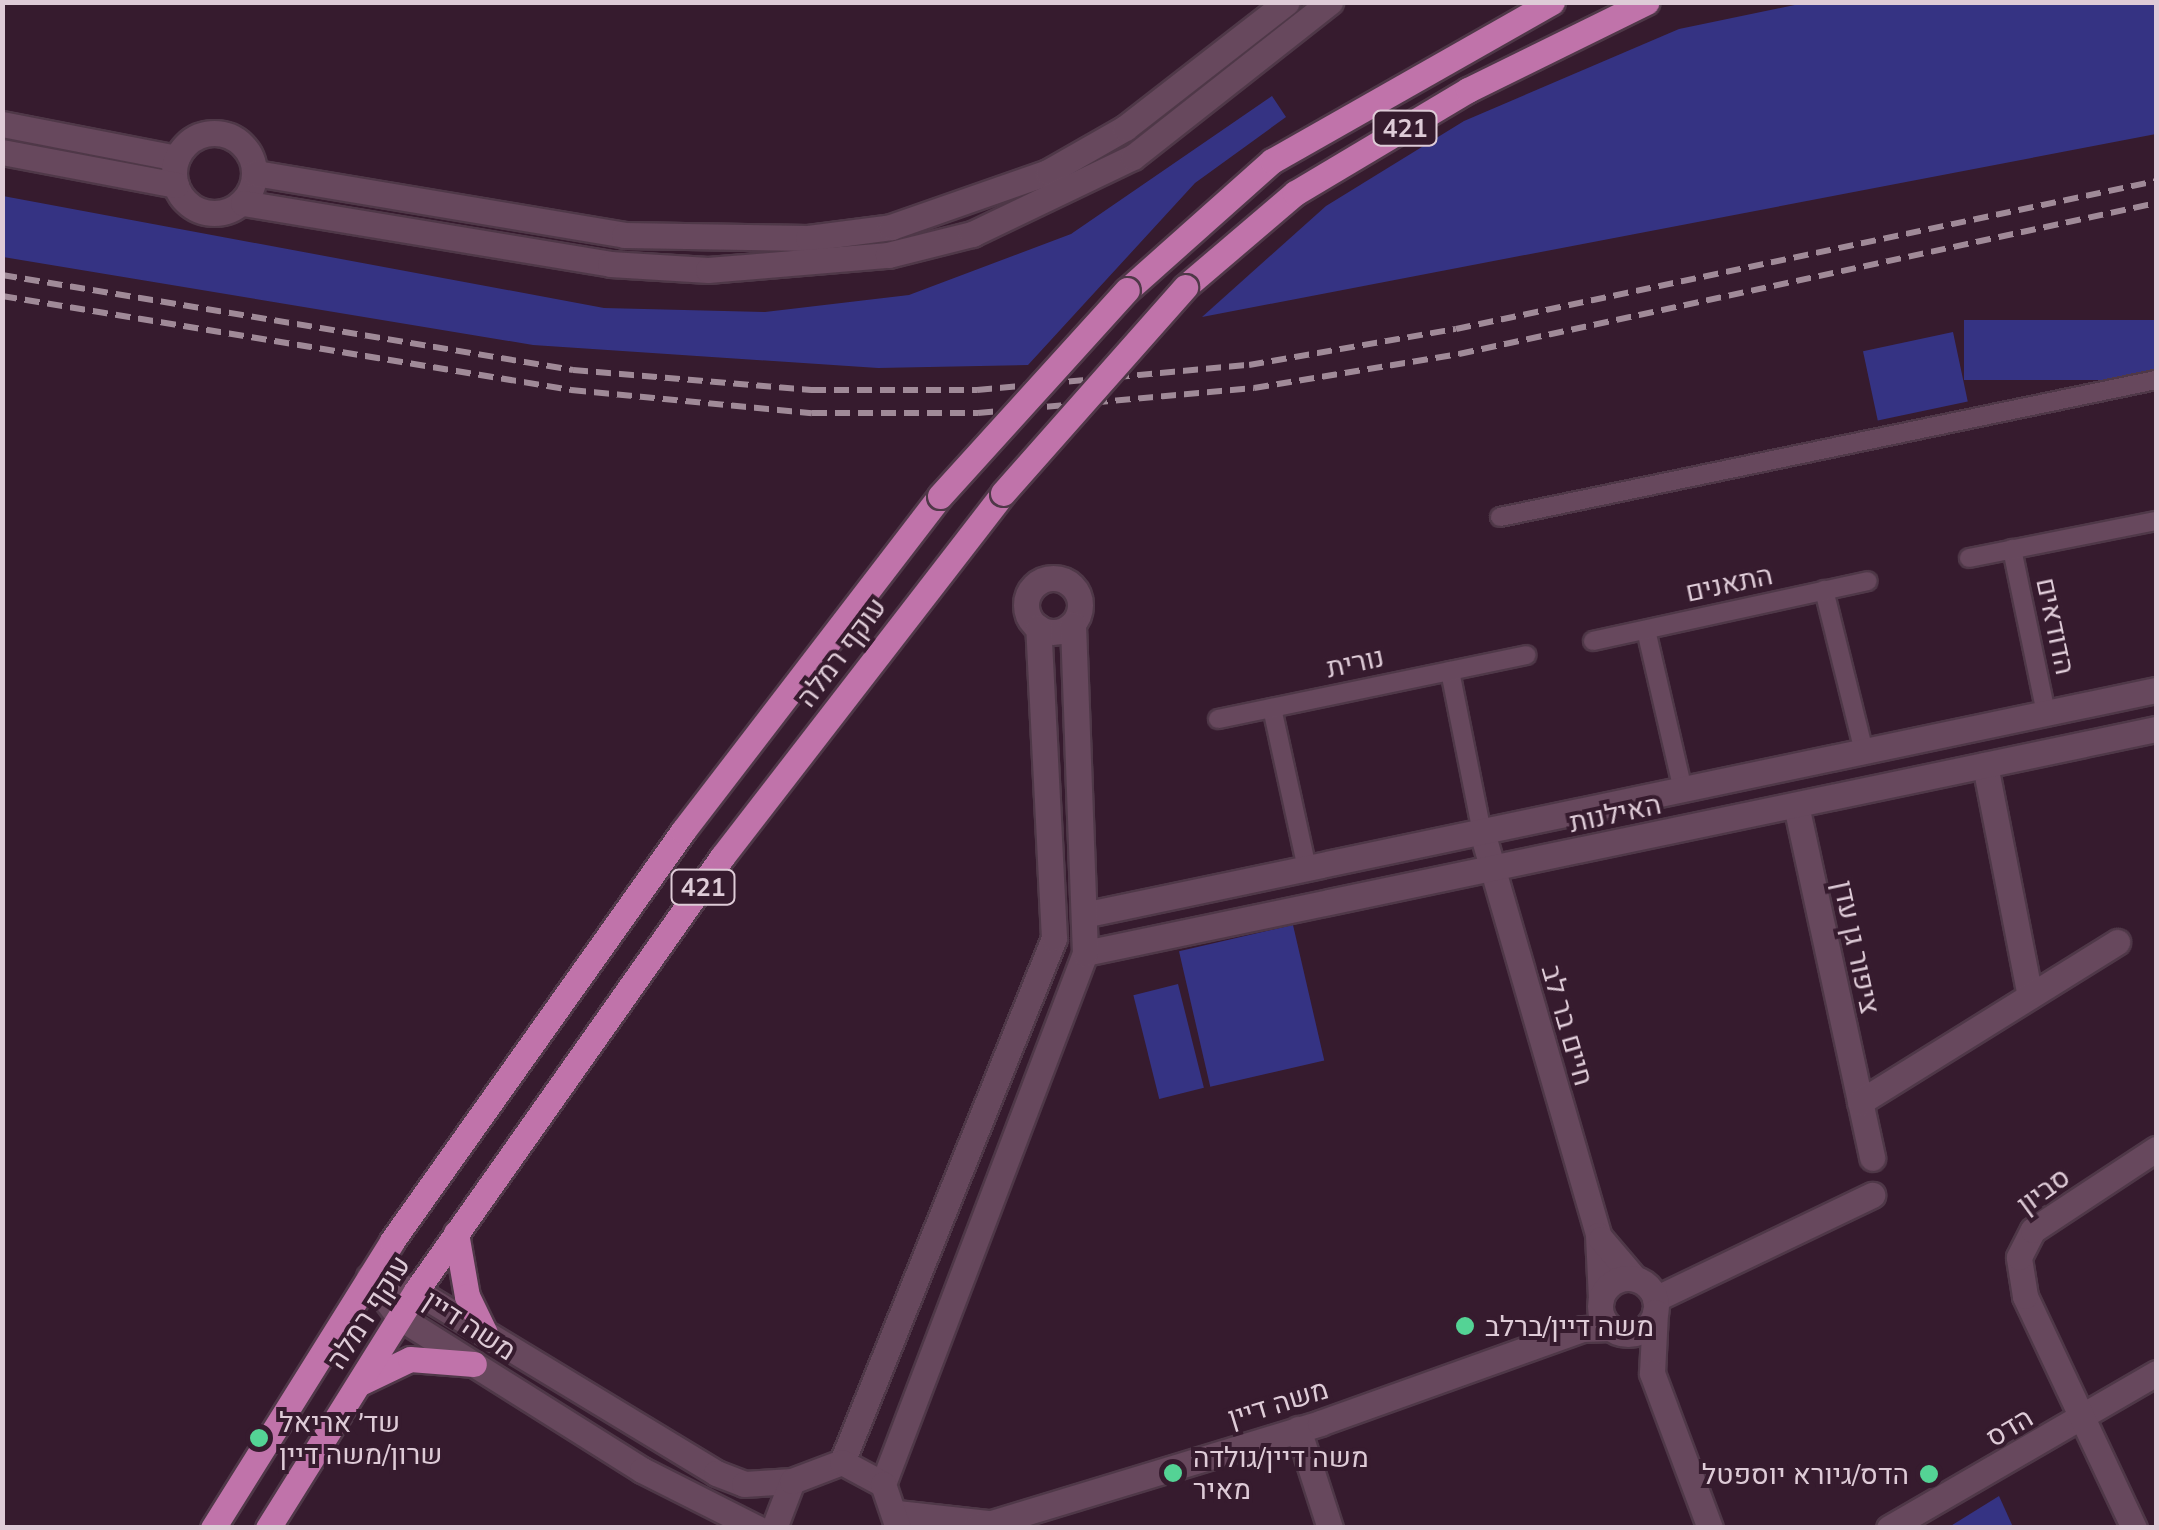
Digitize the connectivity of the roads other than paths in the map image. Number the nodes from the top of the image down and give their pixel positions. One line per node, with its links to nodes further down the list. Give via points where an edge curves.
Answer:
1 (1287, 2): 8 (street, via 1172,95 1063,164 891,227 808,238 624,235)
2 (1330, 2): 10 (street, via 1133,157 972,234 888,255 745,269 610,264)
3 (1552, 2): 47 (main road, עוקף רמלה / 421, bridge, via 1272,161 1127,290 940,496 683,831)
4 (1647, 2): 45 (main road, עוקף רמלה / 421, bridge, via 1468,90 1296,193 1185,287 1003,493 722,857)
5 (2, 124): 7 (street)
6 (2, 152): 9 (street)
7 (177, 158): 8 (street, via 199,136 222,134 248,151); 9 (street)
8 (255, 174): 10 (street)
9 (176, 185): 10 (street, via 206,213)
10 (243, 204)
11 (2156, 380): 12 (street)
12 (1500, 516)
13 (2156, 521): 14 (street, הדודאים)
14 (2012, 549): 15 (street, הדודאים); 26 (street, הדודאים)
15 (1969, 558)
16 (1868, 581): 17 (street, התאנים)
17 (1824, 590): 20 (street, התאנים); 29 (street)
18 (1073, 624): 19 (street); 19 (street, via 1080,599 1055,577 1027,596); 37 (street)
19 (1038, 627): 60 (street, via 1054,938)
20 (1646, 630): 21 (street, התאנים); 31 (street)
21 (1593, 641)
22 (1526, 656): 23 (street, נורית)
23 (1450, 671): 25 (street, נורית); 33 (street)
24 (2156, 690): 26 (street, האילנות)
25 (1272, 708): 27 (street, נורית); 34 (street)
26 (2046, 713): 29 (street, האילנות)
27 (1218, 718)
28 (2156, 729): 30 (street, האילנות)
29 (1864, 752): 31 (street, האילנות)
30 (1985, 765): 32 (street, האילנות); 40 (street)
31 (1683, 790): 33 (street, האילנות)
32 (1796, 805): 35 (street, האילנות); 41 (street, ציפור גן עדן)
33 (1482, 832): 34 (street, האילנות); 35 (street, חיים בר לב)
34 (1308, 869): 36 (street); 37 (street, האילנות)
35 (1490, 870): 36 (street, האילנות); 46 (street, חיים בר לב)
36 (1318, 906): 39 (street, האילנות)
37 (1088, 914): 39 (street)
38 (2117, 942): 40 (street)
39 (1085, 954): 62 (street)
40 (2030, 996): 41 (street)
41 (1860, 1102): 43 (street, ציפור גן עדן)
42 (2156, 1148): 58 (street, סביון, via 2033,1230 2019,1256 2025,1296)
43 (1872, 1158)
44 (1872, 1195): 50 (street)
45 (456, 1233): 49 (main road, עוקף רמלה / 421); 53 (main road, via 466,1296)
46 (1598, 1235): 48 (street, חיים בר לב); 52 (street, חיים בר לב)
47 (369, 1277): 49 (street, משה דיין); 51 (street, משה דיין); 65 (main road, עוקף רמלה / 421)
48 (1636, 1279): 50 (street, חיים בר לב); 52 (street, via 1618,1280)
49 (416, 1290): 51 (main road, עוקף רמלה / 421); 53 (street, משה דיין)
50 (1655, 1306): 52 (street, via 1647,1327); 55 (street)
51 (400, 1317): 54 (street, משה דיין); 57 (main road, עוקף רמלה / 421)
52 (1609, 1317): 55 (street); 59 (street, משה דיין)
53 (485, 1333): 61 (street, משה דיין, via 716,1474 744,1484)
54 (474, 1364): 57 (main road, via 403,1360); 67 (street, משה דיין, via 642,1470)
55 (1652, 1373): 70 (street)
56 (2156, 1373): 58 (street, הדס)
57 (354, 1390): 66 (main road, עוקף רמלה / 421)
58 (2079, 1420): 71 (street, הדס); 72 (street, סביון)
59 (1298, 1429): 64 (street, משה דיין); 69 (street)
60 (842, 1462): 61 (street, משה דיין); 62 (street)
61 (792, 1481): 68 (street)
62 (883, 1484): 63 (street)
63 (897, 1520): 64 (street, משה דיין)
64 (981, 1525)
65 (213, 1528)
66 (268, 1528)
67 (757, 1528)
68 (774, 1528)
69 (1330, 1528)
70 (1710, 1528)
71 (1888, 1528)
72 (2134, 1528)

